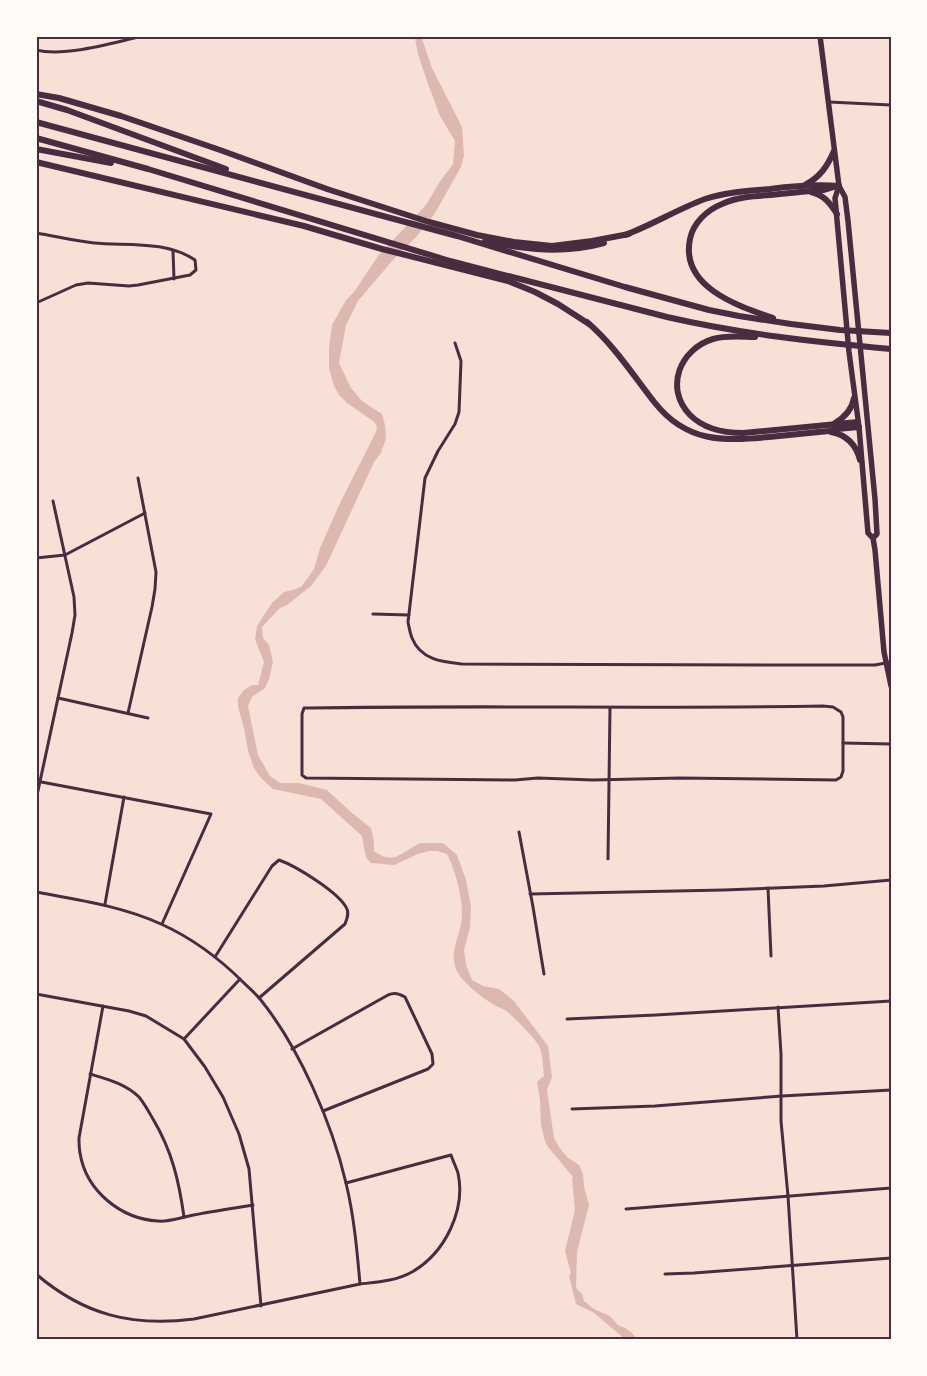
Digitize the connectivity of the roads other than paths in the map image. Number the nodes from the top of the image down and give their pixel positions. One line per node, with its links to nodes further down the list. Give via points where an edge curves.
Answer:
1 (142, 36): 3 (street, via 94,47 46,52)
2 (820, 36): 6 (main road)
3 (36, 50)
4 (36, 94): 19 (highway, via 121,116 327,189 477,235 552,246)
5 (36, 101): 14 (highway)
6 (828, 102): 7 (street); 11 (main road)
7 (891, 105)
8 (36, 122): 14 (highway)
9 (36, 138): 13 (highway)
10 (36, 149): 13 (highway)
11 (834, 151): 15 (main road); 16 (highway, via 822,172)
12 (36, 162): 21 (highway)
13 (148, 170): 21 (highway)
14 (269, 184): 20 (highway)
15 (839, 186): 16 (highway, via 824,184); 17 (main road, via 835,198); 35 (main road, via 845,197)
16 (806, 188): 17 (highway, via 822,196); 19 (highway, via 737,192 712,197); 27 (highway, via 722,204 697,222 689,242 689,258 702,282 722,297)
17 (837, 214): 32 (main road)
18 (36, 233): 22 (street, via 93,243 144,244)
19 (628, 234): 20 (highway, via 594,246 548,250)
20 (457, 236): 27 (highway, via 660,297 739,316)
21 (384, 246): 23 (highway); 26 (highway, via 402,254 508,281 558,304)
22 (173, 251): 24 (street); 24 (street, via 189,256 196,265 196,270 190,275)
23 (450, 261): 26 (highway, via 528,286 558,301); 29 (highway, via 682,321)
24 (174, 279): 25 (street, via 129,286 88,282)
25 (36, 303)
26 (589, 324): 36 (highway, via 608,342 664,414 691,432 732,440)
27 (791, 324): 28 (highway)
28 (891, 334)
29 (789, 338): 31 (highway); 33 (highway, via 726,337 703,343 687,355 680,368 681,402 696,420 724,432)
30 (455, 343): 45 (street, via 460,361 460,412 425,478)
31 (891, 349)
32 (854, 398): 33 (highway, via 849,411); 34 (main road)
33 (834, 424): 34 (highway)
34 (858, 424): 35 (main road); 36 (highway); 37 (main road)
35 (868, 424): 41 (main road, via 877,528)
36 (829, 431): 37 (highway, via 852,442)
37 (860, 460): 41 (main road, via 868,533)
38 (138, 478): 40 (street)
39 (53, 501): 42 (street)
40 (145, 513): 42 (street); 50 (street, via 156,572 155,589)
41 (873, 538): 46 (main road)
42 (65, 555): 43 (street); 48 (street, via 75,615)
43 (36, 558)
44 (373, 614): 45 (street)
45 (409, 614): 46 (street, via 412,638 420,650 430,658 462,664 777,666)
46 (888, 663): 47 (main road)
47 (891, 686)
48 (58, 698): 50 (street); 55 (street)
49 (610, 708): 52 (street, via 823,706 841,712); 54 (street); 54 (street, via 304,708 302,714 302,775 306,778)
50 (128, 713): 51 (street)
51 (148, 718)
52 (843, 743): 53 (street); 54 (street, via 843,771 836,780)
53 (891, 744)
54 (609, 780): 59 (street)
55 (38, 781): 56 (street); 57 (street)
56 (124, 797): 64 (street); 65 (street, via 211,814)
57 (36, 800)
58 (519, 832): 63 (street)
59 (608, 859)
60 (891, 880): 61 (street)
61 (768, 888): 63 (street); 66 (street)
62 (36, 892): 64 (street)
63 (530, 894): 68 (street)
64 (105, 904): 65 (street)
65 (162, 924): 67 (street)
66 (772, 956)
67 (215, 957): 69 (street); 71 (street, via 272,866 279,860 315,879 339,899 347,909 345,924)
68 (544, 974)
69 (240, 979): 71 (street); 76 (street)
70 (36, 994): 73 (street)
71 (259, 998): 77 (street)
72 (891, 1001): 74 (street)
73 (102, 1006): 76 (street, via 146,1016); 78 (street)
74 (778, 1007): 75 (street); 80 (street)
75 (567, 1019)
76 (184, 1039): 86 (street, via 223,1097 239,1134 249,1169)
77 (292, 1049): 82 (street); 82 (street, via 388,995 393,993 406,997 432,1054 433,1064 428,1069)
78 (90, 1074): 88 (street, via 124,1086 138,1096 150,1114 176,1170); 88 (street, via 79,1138 80,1155 95,1189 124,1213 140,1219 160,1222)
79 (891, 1090): 80 (street)
80 (782, 1096): 81 (street); 85 (street)
81 (572, 1109)
82 (323, 1111): 83 (street)
83 (346, 1183): 93 (street); 93 (street, via 452,1155 458,1174 459,1195 454,1221 444,1242 431,1258 412,1272 388,1281)
84 (891, 1188): 85 (street)
85 (788, 1196): 87 (street); 90 (street)
86 (253, 1205): 88 (street); 94 (street)
87 (626, 1208)
88 (184, 1217)
89 (891, 1258): 90 (street)
90 (792, 1266): 92 (street); 95 (street)
91 (36, 1274): 94 (street, via 74,1301 104,1314 136,1321 170,1322)
92 (665, 1274)
93 (360, 1284): 94 (street)
94 (261, 1306)
95 (798, 1340)

